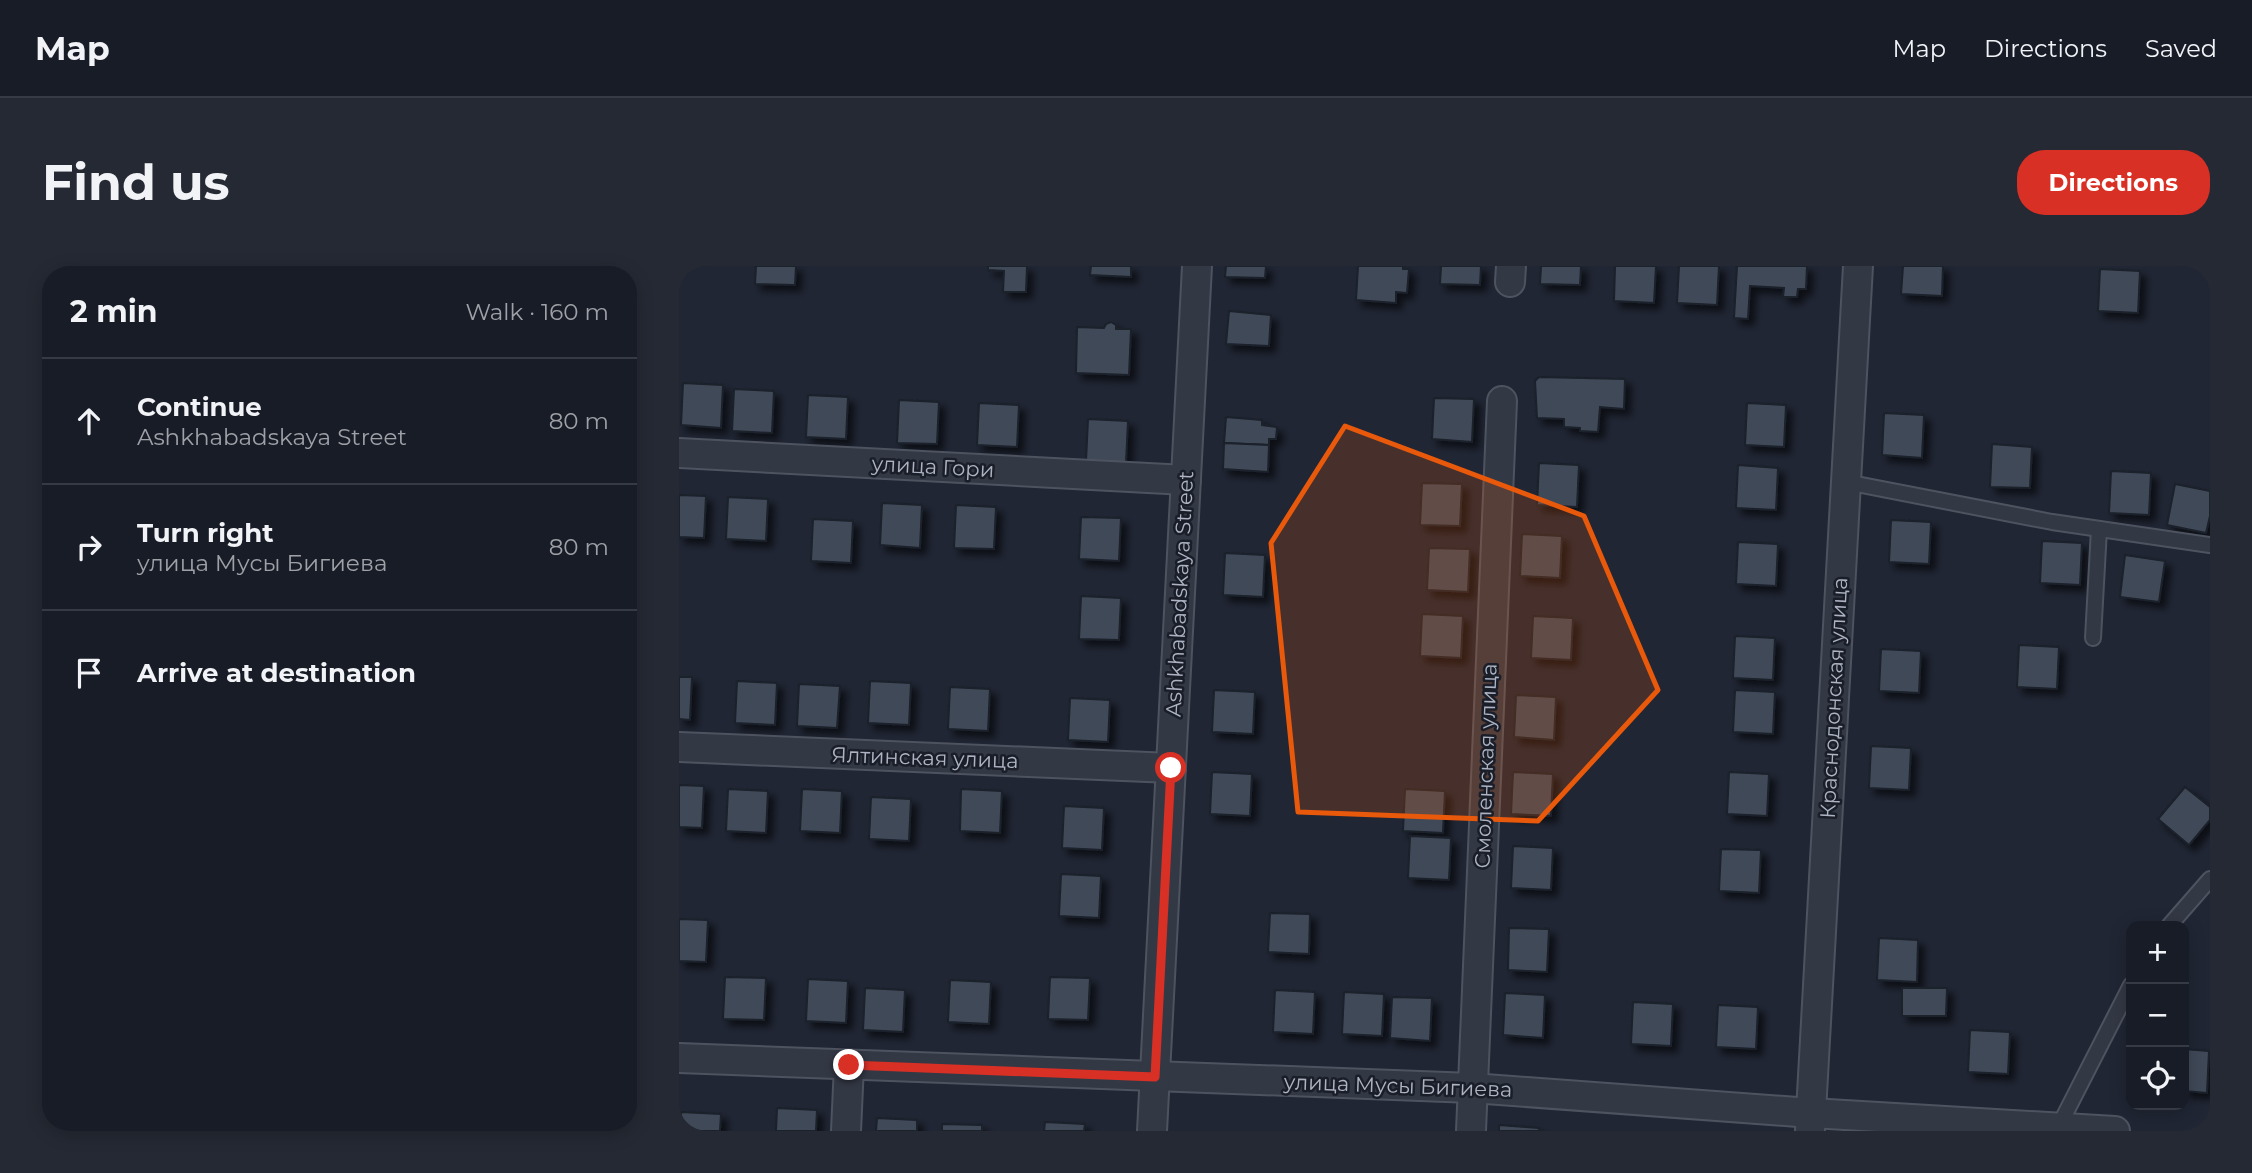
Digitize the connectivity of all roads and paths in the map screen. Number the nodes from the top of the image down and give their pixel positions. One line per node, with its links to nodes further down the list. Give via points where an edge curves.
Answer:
1 (1197, 266): 5 (street, Ashkhabadskaya Street)
2 (1858, 266): 6 (street, Краснодонская улица)
3 (1501, 401): 18 (street, Смоленская улица)
4 (679, 453): 5 (street, улица Гори)
5 (1186, 481): 11 (street, Ashkhabadskaya Street)
6 (1846, 482): 7 (lane); 19 (street, Краснодонская улица)
7 (2099, 529): 8 (lane); 9 (lane)
8 (2210, 545)
9 (2093, 638)
10 (679, 747): 11 (street, Ялтинская улица)
11 (1171, 768): 17 (street, Ashkhabadskaya Street)
12 (2210, 879): 13 (lane)
13 (2173, 921)
14 (2126, 995): 20 (lane)
15 (679, 1058): 16 (street, улица Мусы Бигиева)
16 (849, 1065): 17 (street, улица Мусы Бигиева); 21 (street)
17 (1155, 1077): 18 (street, улица Мусы Бигиева); 22 (street, Ashkhabadskaya Street)
18 (1472, 1088): 19 (street, улица Мусы Бигиева); 23 (street, Смоленская улица)
19 (1810, 1122): 20 (street, улица Мусы Бигиева)
20 (2058, 1128): 24 (street, улица Мусы Бигиева)
21 (846, 1131)
22 (1152, 1131)
23 (1471, 1131)
24 (2115, 1131)

